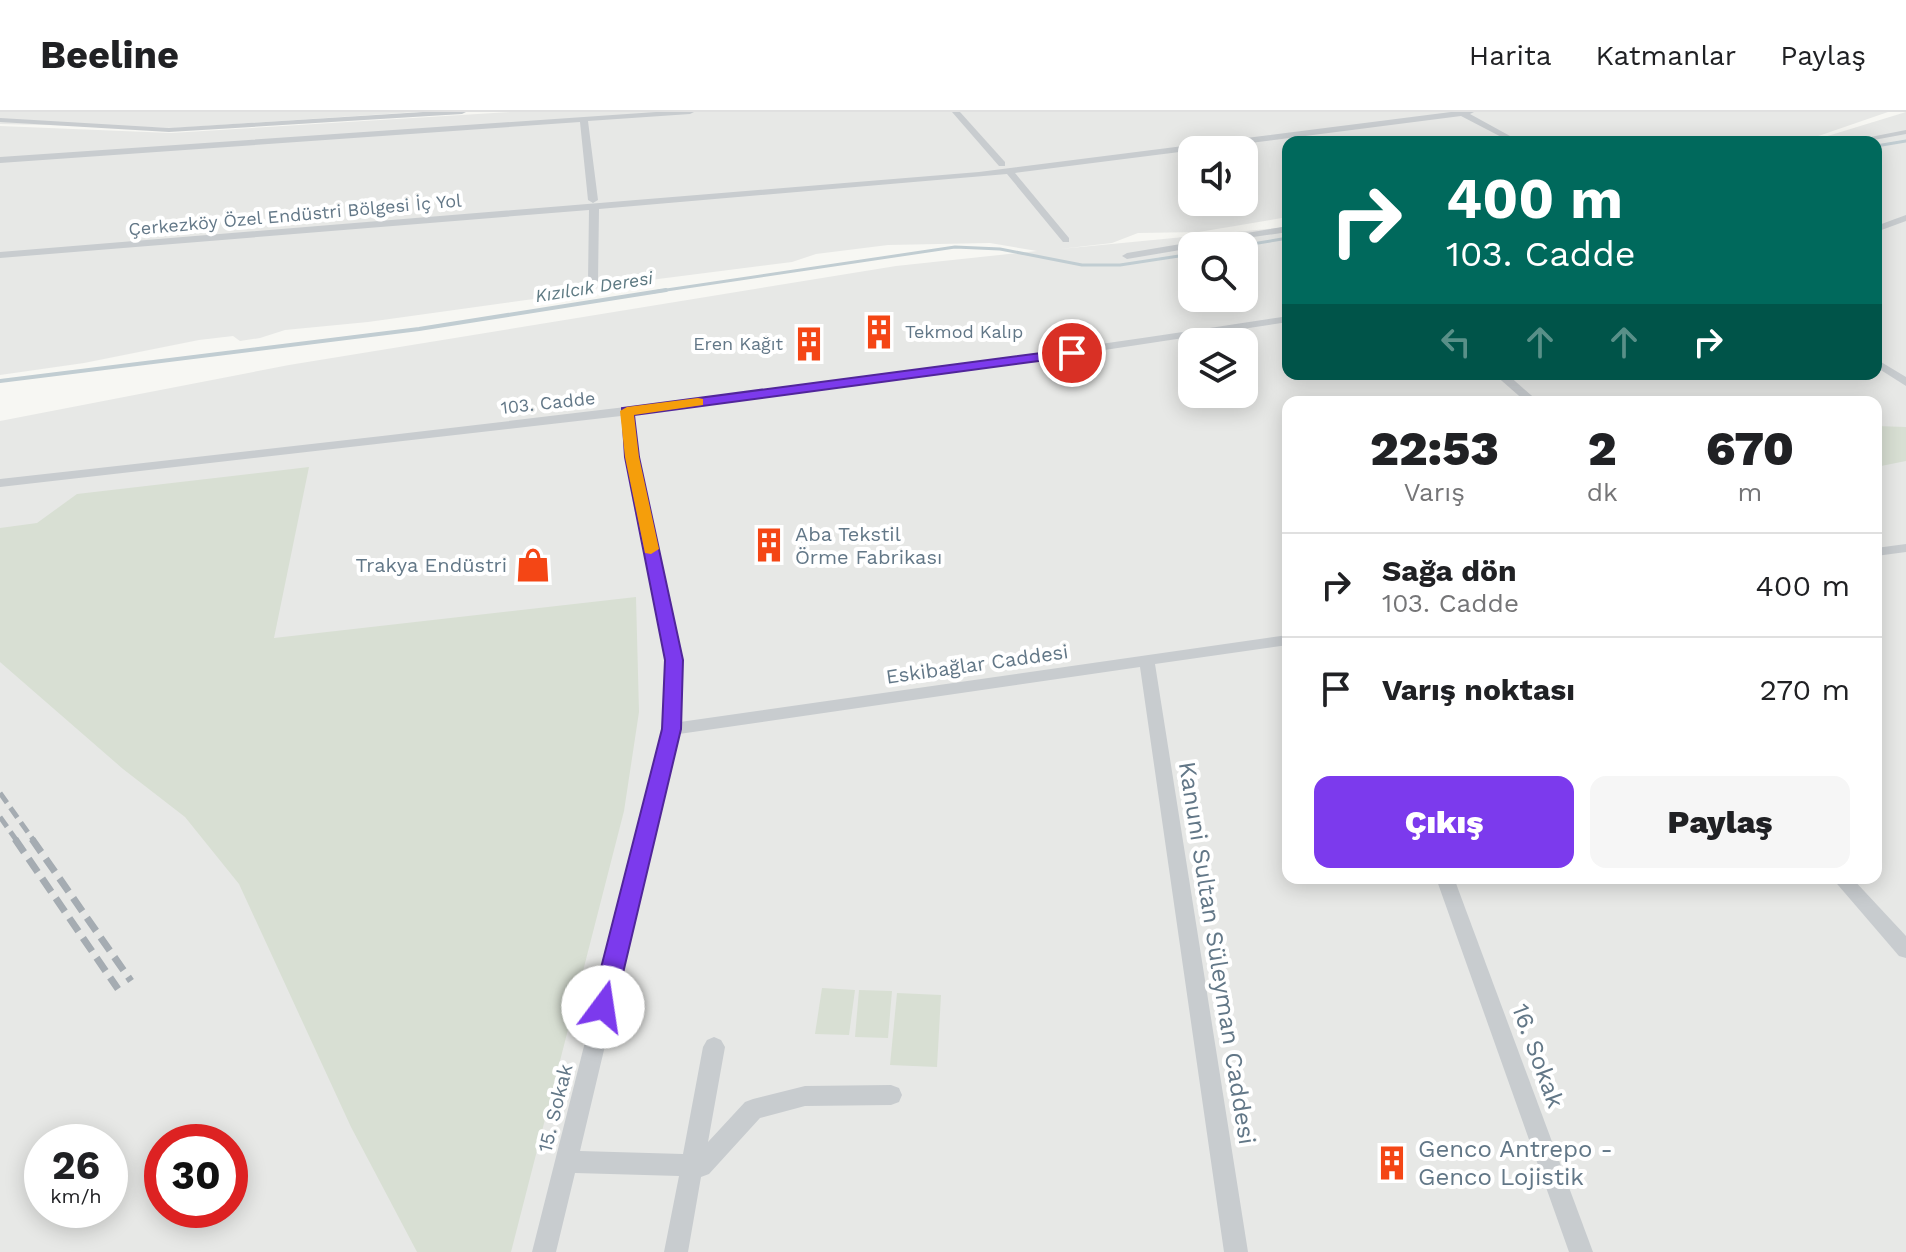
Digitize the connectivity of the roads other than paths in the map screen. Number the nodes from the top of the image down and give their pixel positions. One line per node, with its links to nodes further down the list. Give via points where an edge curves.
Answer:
1 (462, 112): 8 (street, via 185,130)
2 (690, 112): 7 (street)
3 (956, 112): 13 (street)
4 (1408, 112): 13 (street, Çerkezköy Özel Endüstri Bölgesi İç Yol)
5 (1460, 112): 6 (street, Çerkezköy Özel Endüstri Bölgesi İç Yol); 10 (street); 13 (street, Çerkezköy Özel Endüstri Bölgesi İç Yol)
6 (1470, 112)
7 (584, 119): 12 (street); 14 (street)
8 (0, 120)
9 (1906, 132): 11 (street)
10 (1506, 136)
11 (1882, 136)
12 (0, 160)
13 (1006, 168): 14 (street, Çerkezköy Özel Endüstri Bölgesi İç Yol); 18 (street)
14 (593, 203): 19 (street, Çerkezköy Özel Endüstri Bölgesi İç Yol); 20 (street, Çerkezköy Özel Endüstri Bölgesi İç Yol); 22 (street)
15 (1906, 218): 16 (street)
16 (1882, 227)
17 (1282, 230): 21 (street)
18 (1066, 240)
19 (0, 248)
20 (0, 255)
21 (1127, 256)
22 (593, 281)
23 (1282, 320): 28 (street, 103. Cadde, via 1133,345)
24 (1882, 366): 25 (street)
25 (1903, 378)
26 (1507, 380): 27 (street)
27 (1526, 396)
28 (627, 411): 29 (street, 103. Cadde); 34 (street, 15. Sokak, via 674,660)
29 (0, 483)
30 (1906, 548): 31 (street)
31 (1882, 551)
32 (1282, 641): 33 (street, Eskibağlar Caddesi)
33 (1147, 662): 34 (street, Eskibağlar Caddesi); 44 (street, Kanuni Sultan Süleyman Caddesi)
34 (672, 729): 40 (street, 15. Sokak)
35 (1447, 884): 45 (street, 16. Sokak)
36 (1846, 884): 37 (street)
37 (1906, 950)
38 (714, 1047): 41 (street)
39 (891, 1095): 41 (street, via 805,1096 753,1109 701,1166)
40 (565, 1162): 41 (street); 42 (street, 15. Sokak)
41 (693, 1165): 43 (street)
42 (544, 1252)
43 (676, 1252)
44 (1236, 1252)
45 (1581, 1252)

